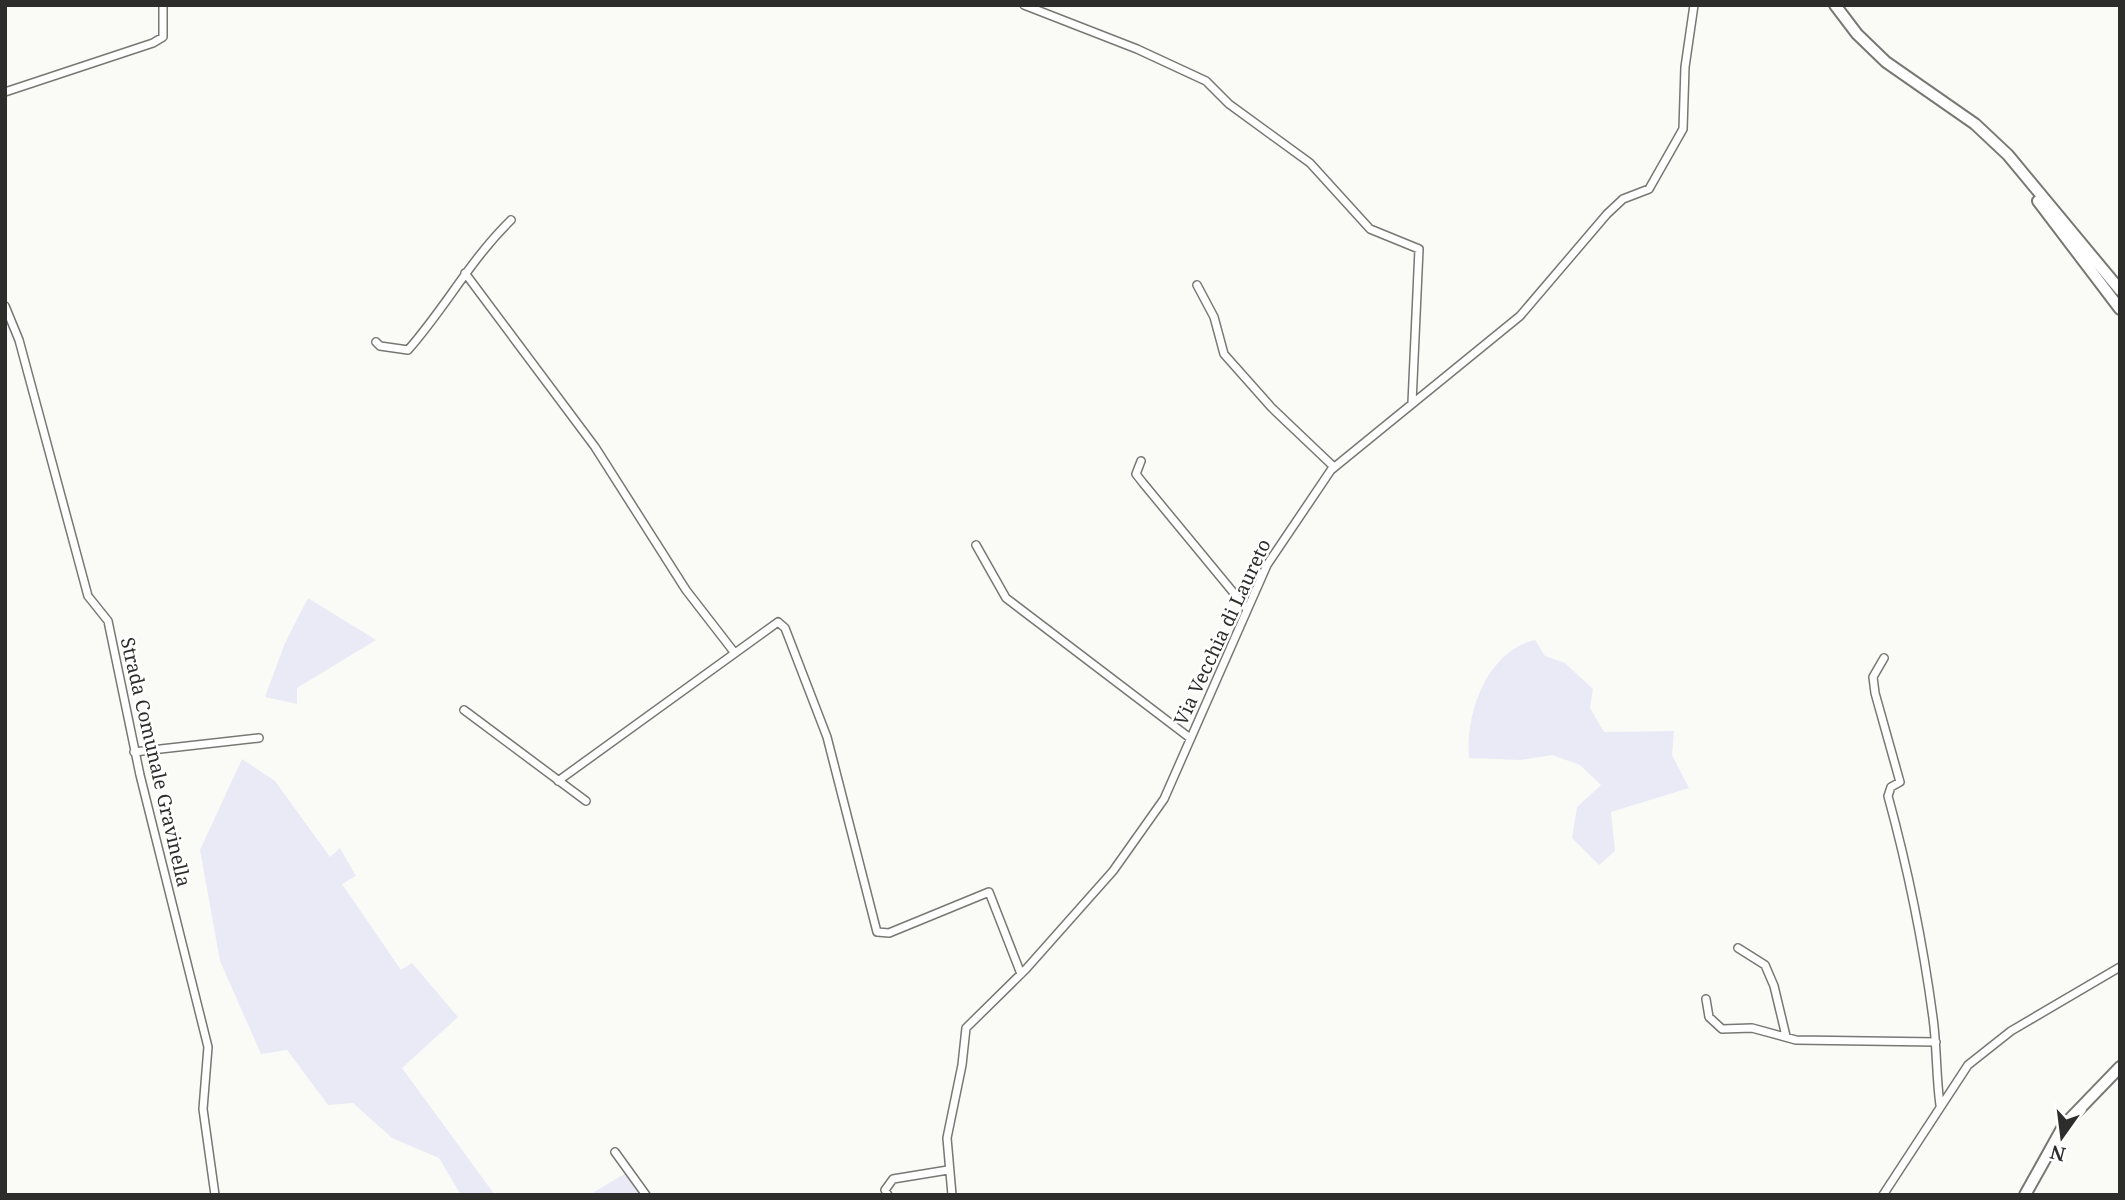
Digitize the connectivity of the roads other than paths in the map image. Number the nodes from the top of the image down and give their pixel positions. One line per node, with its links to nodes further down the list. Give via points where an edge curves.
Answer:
1 (163, 5): 5 (street, via 163,37 153,43)
2 (1024, 5): 14 (street, via 1206,81 1229,104 1310,163 1370,229 1419,249)
3 (1694, 5): 14 (street, Via Vecchia di Laureto, via 1683,129 1649,189 1623,199 1520,316)
4 (1835, 5): 6 (main road, via 1886,62)
5 (5, 92)
6 (1992, 141): 10 (main road); 12 (main road)
7 (511, 220): 8 (street)
8 (465, 273): 13 (street, via 408,350); 19 (street, via 595,447 686,590)
9 (1197, 285): 16 (street, via 1214,317 1224,354 1270,407)
10 (2120, 290)
11 (5, 306): 24 (street, Strada Comunale Gravinella, via 19,340 88,596 108,621)
12 (2120, 309)
13 (376, 342)
14 (1412, 403): 16 (street, Via Vecchia di Laureto)
15 (1142, 461): 18 (street, via 1136,474)
16 (1334, 467): 18 (street, Via Vecchia di Laureto, via 1267,565)
17 (976, 545): 23 (street, via 1006,598)
18 (1248, 609): 23 (street, Via Vecchia di Laureto)
19 (734, 652): 25 (street); 29 (street, via 771,624 778,622 785,628 827,737 877,932 889,933 989,892)
20 (1884, 658): 32 (street, via 1873,677 1875,694 1900,782 1891,787 1888,796 1904,852)
21 (464, 710): 25 (street)
22 (259, 738): 24 (street)
23 (1190, 738): 29 (street, Via Vecchia di Laureto, via 1144,832)
24 (134, 752): 37 (street, Strada Comunale Gravinella, via 208,1047 203,1109)
25 (558, 781): 26 (street)
26 (586, 801)
27 (1738, 948): 31 (street, via 1765,965)
28 (2120, 967): 34 (street, via 1988,1048 1968,1065)
29 (1021, 974): 36 (street, Via Vecchia di Laureto, via 966,1028 947,1138)
30 (1706, 999): 31 (street, via 1709,1017 1722,1029 1752,1028)
31 (1786, 1036): 32 (street, via 1797,1040)
32 (1936, 1042): 34 (street)
33 (2120, 1067): 42 (main road, via 2064,1125)
34 (1940, 1104): 41 (street)
35 (615, 1152): 38 (street)
36 (948, 1170): 39 (street, via 893,1179 885,1190); 40 (street, Via Vecchia di Laureto)
37 (215, 1195)
38 (646, 1195)
39 (888, 1195)
40 (952, 1195)
41 (1883, 1195)
42 (2025, 1195)

